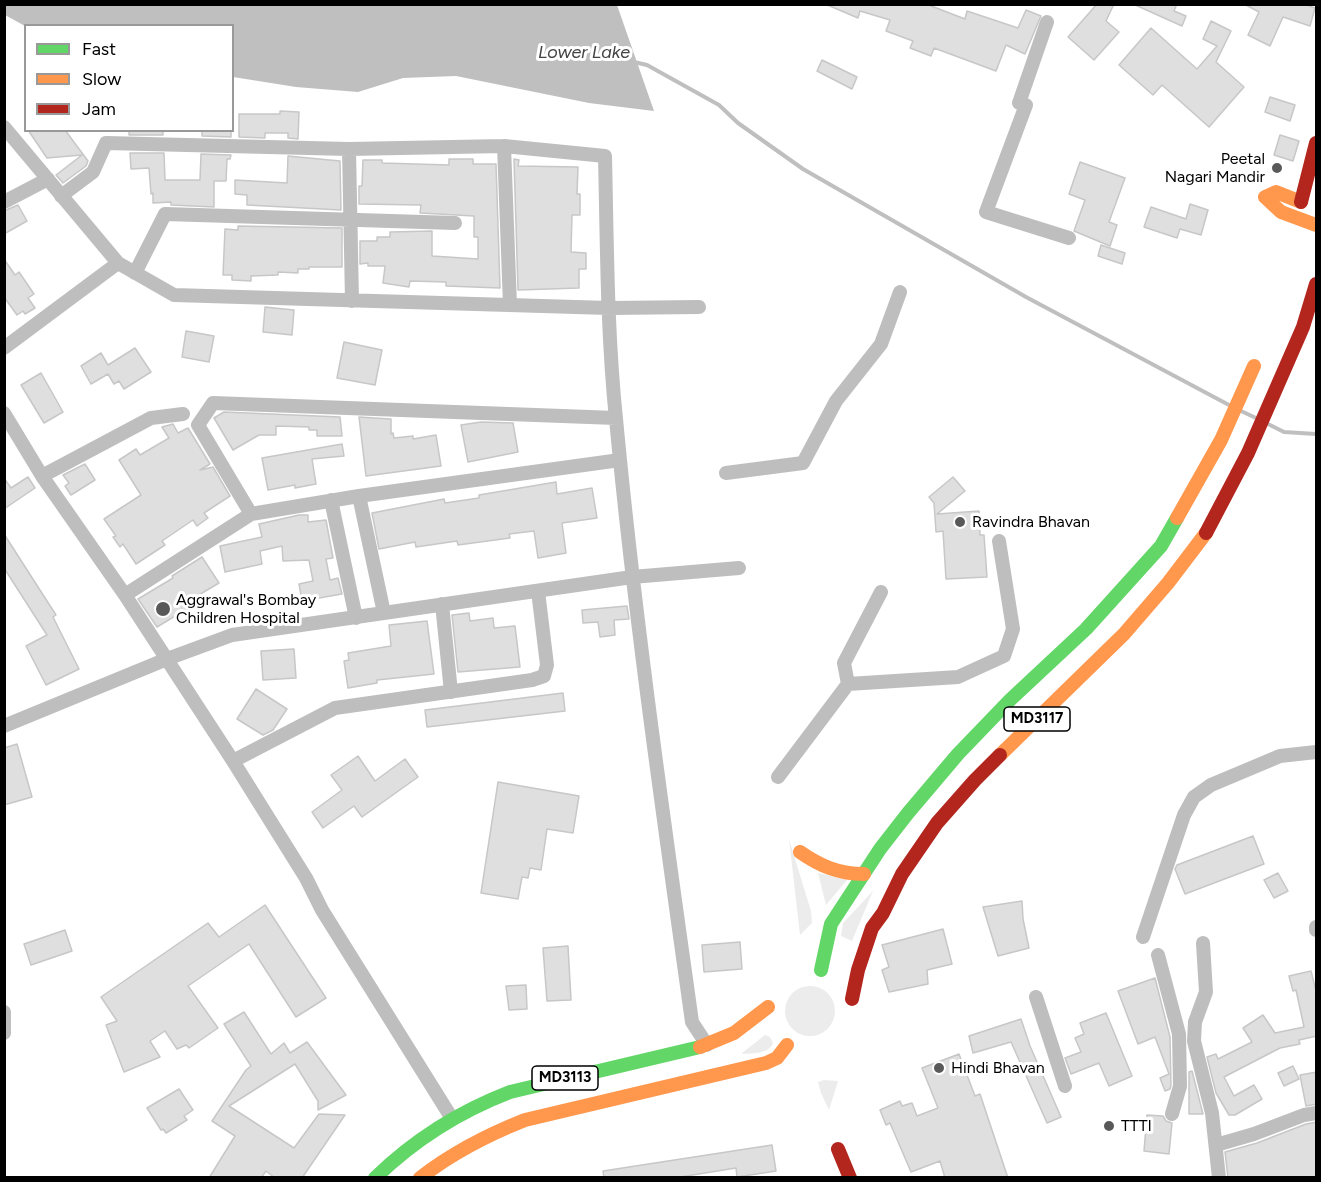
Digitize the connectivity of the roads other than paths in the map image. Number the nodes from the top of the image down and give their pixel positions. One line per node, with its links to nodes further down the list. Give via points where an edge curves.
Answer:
1 (1047, 22): 12 (street, via 986,213)
2 (4, 127): 6 (street)
3 (1317, 143): 11 (main road, via 1301,202 1276,192 1265,197 1272,207 1296,220)
4 (504, 146): 5 (street); 18 (street); 20 (street, via 605,156)
5 (349, 149): 7 (street, via 106,143 93,172); 9 (street)
6 (48, 179): 7 (street); 8 (street)
7 (61, 196): 13 (street)
8 (4, 202)
9 (350, 220): 10 (street); 14 (street, via 165,214); 17 (street)
10 (455, 223)
11 (1317, 225)
12 (1070, 238)
13 (118, 263): 14 (street); 21 (street)
14 (135, 273): 17 (street, via 174,295)
15 (1317, 284): 55 (main road, MD3117, via 1303,327 1248,453 1209,529 1124,634 975,780 937,823 872,928)
16 (900, 292): 27 (street, via 881,344 836,401 803,464)
17 (352, 301): 18 (street)
18 (510, 305): 20 (street)
19 (699, 307): 20 (street)
20 (609, 308): 25 (street)
21 (4, 348)
22 (1254, 366): 49 (main road, MD3117, via 1221,440 1161,546 1086,630 958,754)
23 (4, 413): 28 (street)
24 (183, 414): 28 (street, via 151,418)
25 (616, 418): 26 (street); 31 (street, via 213,403 198,425)
26 (620, 460): 29 (street); 34 (street)
27 (726, 473)
28 (42, 476): 37 (street)
29 (359, 496): 30 (street); 39 (street)
30 (331, 500): 31 (street); 40 (street)
31 (251, 514): 37 (street)
32 (999, 541): 42 (street, via 1013,630 1004,656 958,676)
33 (739, 568): 34 (street)
34 (632, 577): 35 (street); 59 (street, via 692,1022)
35 (538, 591): 38 (street); 43 (street, via 547,665 544,676)
36 (881, 592): 42 (street, via 844,663)
37 (125, 596): 41 (street)
38 (442, 604): 39 (street); 43 (street)
39 (384, 613): 40 (street)
40 (356, 618): 41 (street, via 232,635)
41 (167, 659): 44 (street); 46 (street)
42 (848, 684): 47 (street)
43 (451, 692): 46 (street, via 335,708)
44 (4, 726)
45 (1317, 752): 50 (street, via 1280,756 1211,785 1194,797 1184,815)
46 (233, 761): 64 (street)
47 (778, 777)
48 (800, 852): 49 (main road, via 847,875)
49 (864, 874): 53 (main road, MD3117, via 831,924)
50 (1143, 937)
51 (1203, 943): 65 (street, via 1206,992 1195,1022 1194,1041)
52 (1158, 955): 63 (street, via 1179,1034 1180,1086)
53 (821, 970)
54 (1036, 997): 61 (street)
55 (852, 999)
56 (768, 1006): 59 (main road, MD3113, via 745,1029)
57 (4, 1012): 58 (street)
58 (4, 1033)
59 (707, 1045): 64 (main road, MD3113, via 510,1092)
60 (787, 1045): 68 (main road, MD3113, via 777,1058 766,1063 511,1125 465,1146)
61 (1065, 1086)
62 (1317, 1113): 65 (street)
63 (1172, 1114)
64 (450, 1117): 67 (main road, MD3113, via 413,1143)
65 (1216, 1145): 70 (street)
66 (838, 1149): 69 (main road)
67 (375, 1178)
68 (420, 1178)
69 (850, 1178)
70 (1219, 1178)

